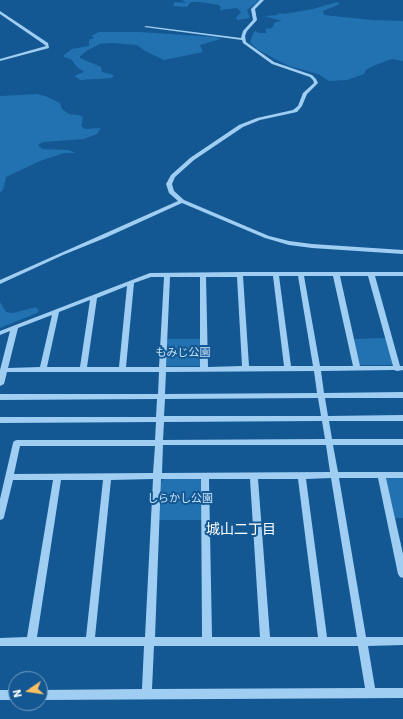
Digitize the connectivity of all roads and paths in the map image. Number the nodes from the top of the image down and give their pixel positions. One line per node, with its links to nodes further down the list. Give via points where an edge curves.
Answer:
1 (262, 0): 4 (street, via 253,8 255,20 245,31)
2 (0, 12): 5 (street, via 48,47)
3 (146, 27): 4 (street)
4 (243, 39): 6 (street, via 251,48 273,63 311,76 316,84 305,93 295,111 241,126 192,159 173,176 169,184 171,192)
5 (0, 60)
6 (182, 200): 7 (street, via 267,237 289,243); 16 (street)
7 (403, 252)
8 (167, 274): 15 (street); 17 (street, via 150,275); 24 (street)
9 (240, 274): 10 (street); 15 (street); 26 (street)
10 (276, 274): 11 (street); 27 (street)
11 (301, 274): 12 (street); 28 (street)
12 (336, 274): 13 (street); 29 (street)
13 (371, 274): 14 (street); 22 (street)
14 (403, 274)
15 (203, 275): 25 (street)
16 (0, 282)
17 (131, 282): 18 (street); 23 (street)
18 (94, 297): 19 (street); 32 (street)
19 (56, 312): 20 (street); 31 (street)
20 (15, 327): 21 (street); 30 (street)
21 (0, 333)
22 (400, 368): 29 (street)
23 (122, 369): 24 (street); 32 (street)
24 (162, 369): 25 (street); 36 (street)
25 (204, 369): 26 (street)
26 (246, 369): 27 (street)
27 (288, 369): 28 (street)
28 (317, 369): 29 (street); 34 (street)
29 (357, 369)
30 (4, 370): 31 (street); 33 (street)
31 (43, 370): 32 (street)
32 (83, 370)
33 (0, 384)
34 (321, 395): 35 (street); 36 (street); 38 (street)
35 (403, 395)
36 (161, 396): 37 (street); 40 (street)
37 (0, 397)
38 (325, 418): 39 (street); 40 (street); 42 (street)
39 (403, 418)
40 (160, 419): 41 (street); 44 (street)
41 (0, 420)
42 (329, 442): 43 (street); 44 (street); 45 (street)
43 (403, 442)
44 (158, 443): 50 (street); 54 (street, via 17,443)
45 (335, 475): 46 (street); 53 (street); 58 (street)
46 (381, 475): 47 (street); 56 (street)
47 (403, 475)
48 (58, 476): 49 (street); 54 (street); 61 (street)
49 (107, 476): 50 (street); 62 (street)
50 (156, 476): 51 (street); 63 (street)
51 (205, 476): 52 (street); 64 (street)
52 (254, 476): 53 (street); 65 (street)
53 (302, 476): 57 (street)
54 (9, 477): 55 (street)
55 (0, 517)
56 (403, 574)
57 (323, 641): 58 (street); 65 (street)
58 (363, 641): 59 (street); 67 (street)
59 (403, 641)
60 (0, 642): 61 (street)
61 (31, 642): 62 (street)
62 (90, 642): 63 (street)
63 (150, 642): 64 (street); 66 (street)
64 (207, 642): 65 (street)
65 (265, 642)
66 (147, 694): 67 (street); 69 (street)
67 (372, 694): 68 (street)
68 (403, 694)
69 (48, 695)

